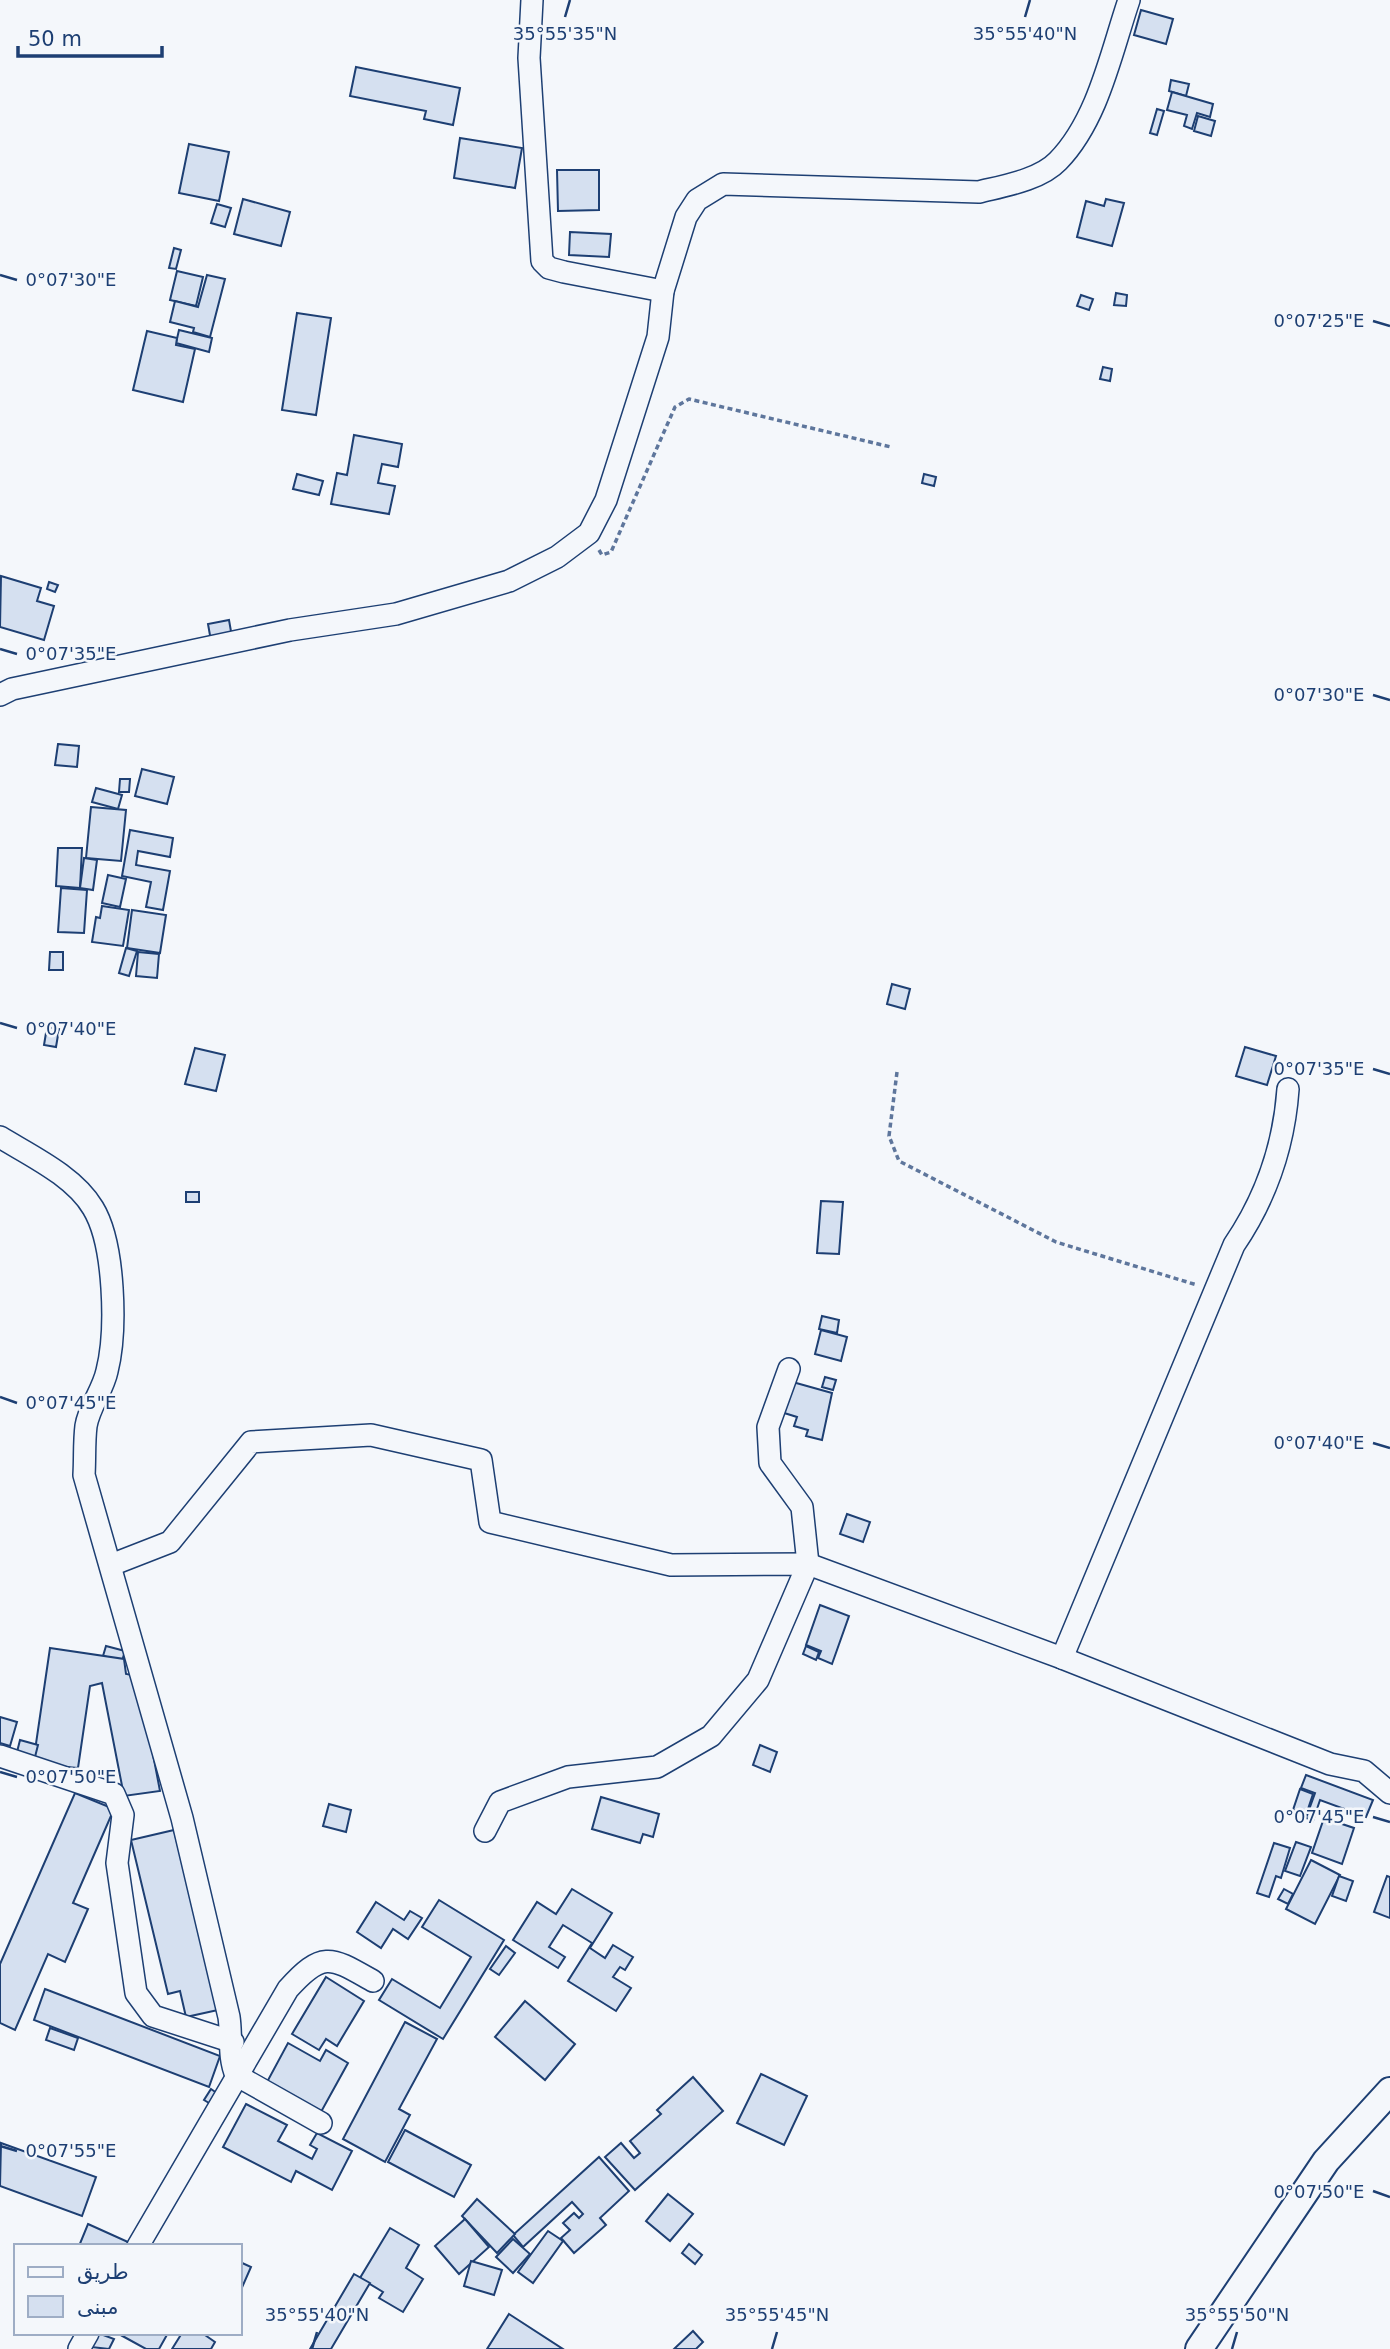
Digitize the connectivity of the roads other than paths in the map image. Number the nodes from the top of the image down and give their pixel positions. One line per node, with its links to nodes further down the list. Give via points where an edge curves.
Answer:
1 (532, 0): 3 (street, via 529,58 542,261 564,272)
2 (1129, 0): 3 (street, via 1088,117 1057,163 1017,183 979,192 723,184 697,200 686,217)
3 (663, 291): 4 (street, via 658,337 606,500 589,533 557,557 509,581 396,614 290,629)
4 (0, 695)
5 (1287, 1089): 10 (street, via 1280,1151 1251,1220 1234,1245)
6 (0, 1137): 9 (street, via 76,1189 93,1208 103,1231 114,1290 107,1371 86,1425 84,1475)
7 (789, 1369): 8 (street, via 768,1427 770,1463 802,1507)
8 (808, 1564): 9 (street, via 671,1565 490,1522 481,1460 371,1435 251,1442 170,1542); 10 (street); 13 (street, via 758,1680 711,1736 657,1767 568,1777 500,1802)
9 (111, 1565): 15 (street, via 182,1818)
10 (1062, 1658): 12 (street, via 1307,1755 1364,1771)
11 (0, 1756): 15 (street, via 114,1794 123,1815 117,1863 136,1993 153,2016)
12 (1390, 1793)
13 (485, 1832)
14 (373, 1981): 16 (street, via 336,1959 317,1962 288,1989)
15 (233, 2042): 16 (street, via 230,2061)
16 (236, 2075): 18 (street); 19 (street)
17 (1390, 2091): 20 (main road, via 1326,2161)
18 (321, 2123)
19 (139, 2244)
20 (1199, 2349)

